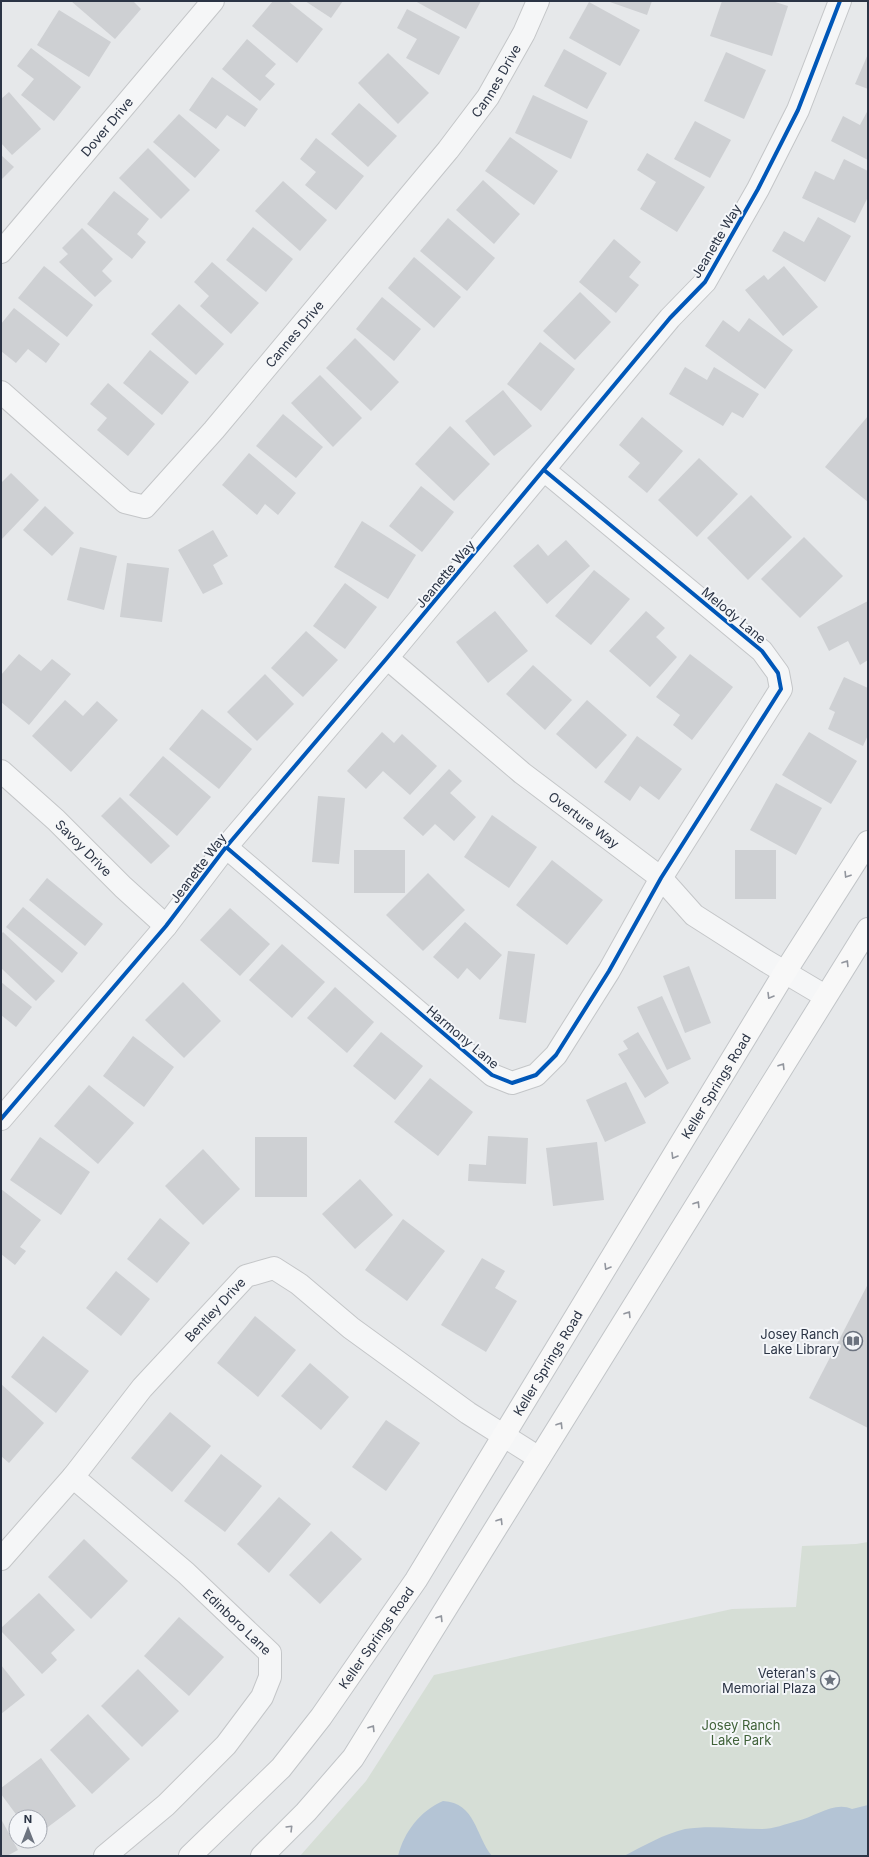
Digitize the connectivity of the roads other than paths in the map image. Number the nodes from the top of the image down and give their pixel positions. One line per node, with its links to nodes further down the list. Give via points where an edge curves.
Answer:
1 (213, 1): 4 (street, Dover Drive)
2 (538, 1): 5 (street, Cannes Drive, via 524,34 488,97 448,150 214,430 145,507 125,502)
3 (840, 1): 6 (street, Jeanette Way, via 798,110 758,189 705,282 670,318)
4 (1, 252)
5 (1, 392)
6 (544, 470): 7 (street, Jeanette Way); 11 (street, Melody Lane, via 762,651 778,673 781,689)
7 (387, 658): 10 (street, Jeanette Way); 11 (street, Overture Way, via 522,773)
8 (1, 771): 12 (street, Savoy Drive)
9 (868, 842): 14 (main road, Keller Springs Road, one-way to 14)
10 (226, 847): 11 (street, Harmony Lane, via 492,1075 512,1083 536,1075 556,1055 609,971); 12 (street, Jeanette Way)
11 (661, 878): 14 (street, Overture Way, via 694,914)
12 (166, 926): 16 (street, Jeanette Way)
13 (868, 928): 15 (main road, one-way to 13)
14 (785, 972): 15 (street); 17 (main road, Keller Springs Road, one-way to 17)
15 (825, 996): 18 (main road, one-way to 15)
16 (1, 1119)
17 (504, 1436): 18 (street, Bentley Drive); 19 (street, Bentley Drive, via 351,1328 299,1284 274,1268 246,1276 142,1388); 22 (main road, Keller Springs Road, via 416,1580 322,1717 281,1768)
18 (539, 1458): 23 (main road, one-way to 18, via 306,1812 353,1758)
19 (73, 1477): 20 (street, Bentley Drive); 21 (street, Edinboro Lane, via 186,1573 270,1653 270,1677 262,1697 226,1745 166,1805)
20 (1, 1559)
21 (105, 1856)
22 (190, 1856)
23 (262, 1856)

